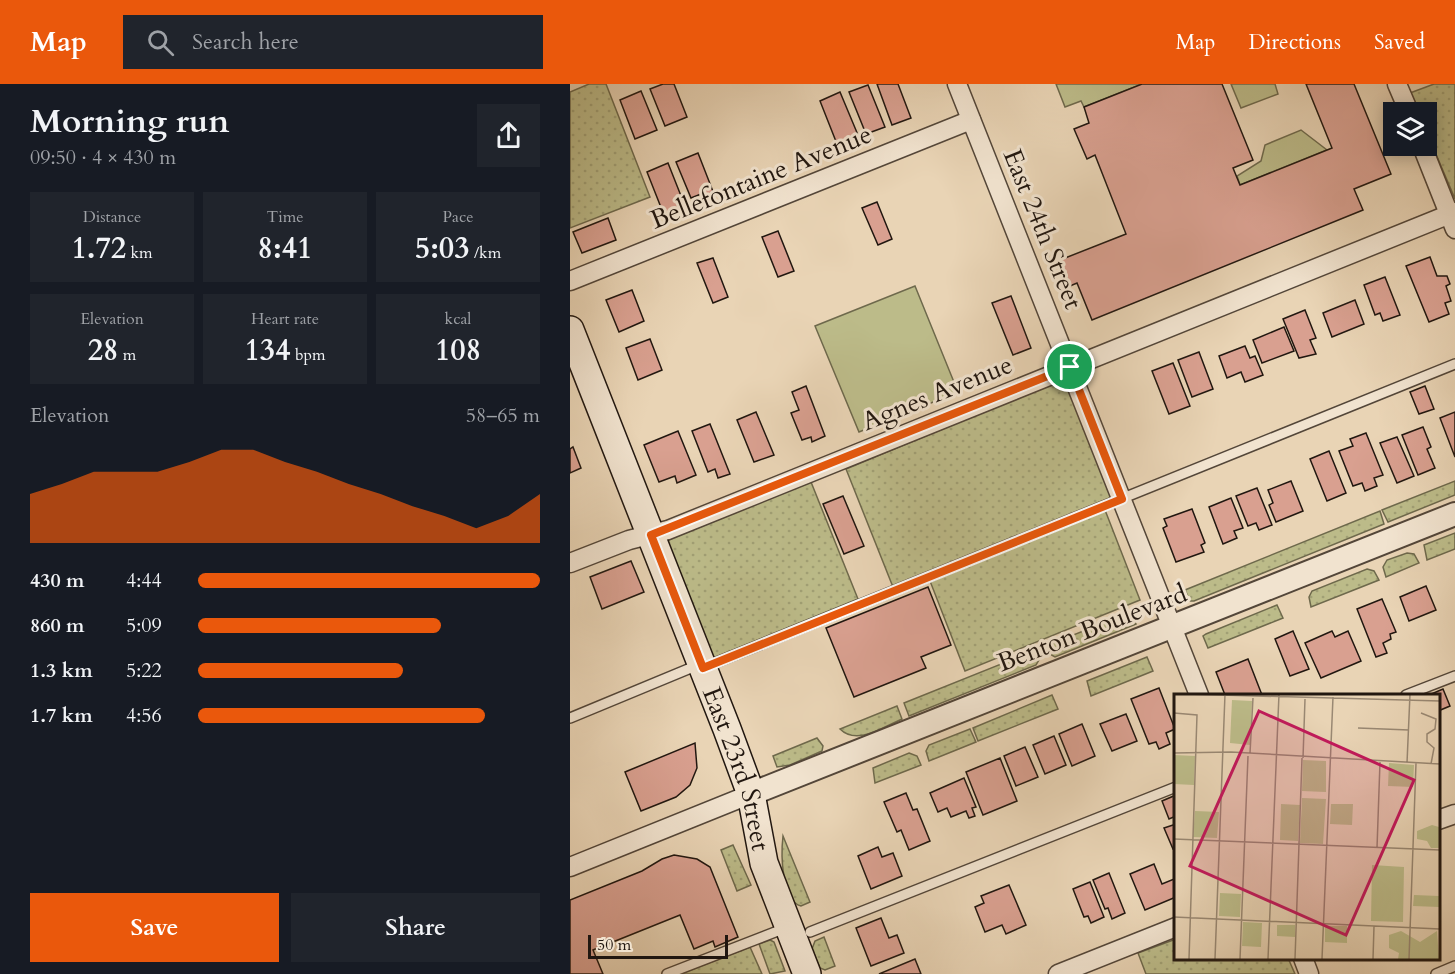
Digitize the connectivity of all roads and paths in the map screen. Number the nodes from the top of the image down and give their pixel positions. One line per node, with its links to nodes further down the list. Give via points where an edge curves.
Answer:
1 (957, 84): 4 (street, East 24th Street)
2 (1397, 84): 3 (street)
3 (1405, 102)
4 (971, 120): 7 (street, Bellefontaine Avenue); 10 (street, East 24th Street)
5 (1426, 156): 6 (street)
6 (1453, 219): 10 (street, Agnes Avenue)
7 (570, 281)
8 (570, 330): 13 (main road, East 23rd Street)
9 (1455, 364): 11 (lane)
10 (1070, 367): 11 (street, East 24th Street); 13 (street, Agnes Avenue)
11 (1122, 499): 15 (street, East 24th Street); 16 (lane)
12 (1455, 514): 15 (street, Benton Boulevard)
13 (651, 535): 14 (street, Agnes Avenue); 16 (main road, East 23rd Street)
14 (570, 563)
15 (1172, 628): 18 (street, East 24th Street); 22 (street, Benton Boulevard)
16 (702, 666): 20 (lane); 22 (main road, East 23rd Street)
17 (1455, 676): 19 (lane)
18 (1199, 694)
19 (1409, 694)
20 (570, 718)
21 (1174, 788): 27 (lane)
22 (751, 795): 25 (street); 27 (main road, East 23rd Street, via 764,863)
23 (1455, 814): 24 (street)
24 (1440, 819)
25 (570, 867)
26 (1174, 928): 32 (street)
27 (799, 929): 30 (lane); 31 (main road, East 23rd Street)
28 (1304, 959): 33 (street)
29 (1455, 966): 34 (lane)
30 (667, 974)
31 (807, 974)
32 (1058, 974)
33 (1309, 974)
34 (1436, 974)

